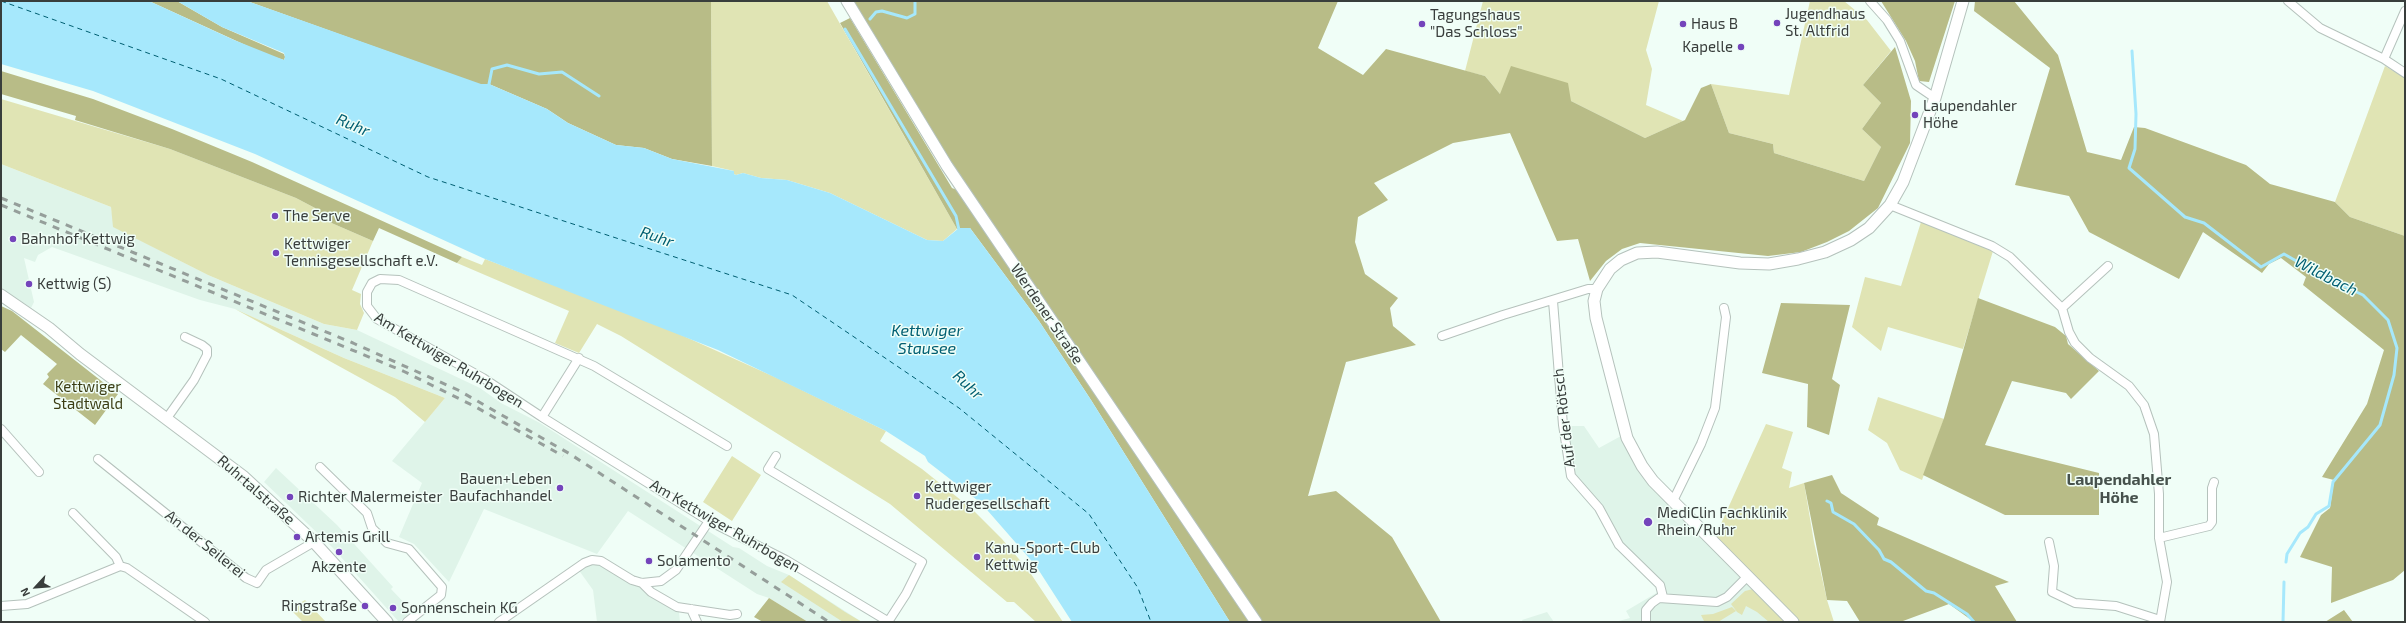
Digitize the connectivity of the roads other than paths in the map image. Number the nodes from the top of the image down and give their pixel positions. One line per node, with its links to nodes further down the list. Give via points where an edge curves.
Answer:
1 (847, 1): 48 (main road, Werdener Straße, via 947,166)
2 (1870, 1): 8 (street, via 1887,20 1900,41 1916,85)
3 (2288, 1): 6 (street, via 2320,28)
4 (1963, 2): 8 (main road)
5 (2405, 11): 6 (street)
6 (2384, 59): 7 (street)
7 (2405, 73)
8 (1935, 98): 9 (main road, via 1903,182)
9 (1890, 205): 11 (main road, via 1868,228 1851,240 1804,257 1769,264 1740,263 1657,252 1637,253 1610,268); 15 (street, via 1992,246 2010,257)
10 (2108, 266): 15 (street)
11 (1597, 289): 13 (street, via 1588,289); 28 (main road, via 1594,301 1596,318 1628,438 1642,466)
12 (1, 295): 20 (main road, Ruhrtalstraße, via 24,309)
13 (1553, 301): 16 (street); 37 (street, Auf der Rötsch, via 1563,418 1571,476 1599,508 1619,545 1660,584)
14 (1724, 308): 28 (street, via 1726,317 1715,408 1701,444)
15 (2062, 308): 31 (street, via 2075,343 2090,358 2129,386 2148,415 2154,439)
16 (1442, 336)
17 (185, 337): 20 (street, via 202,344 207,349 207,355 194,380)
18 (579, 358): 19 (street); 19 (street, Am Kettwiger Ruhrbogen, via 399,280 386,278 372,283 367,292 367,306 377,319 477,374); 22 (street, Am Kettwiger Ruhrbogen)
19 (542, 417): 30 (street, Am Kettwiger Ruhrbogen)
20 (167, 418): 32 (main road, Ruhrtalstraße, via 244,476)
21 (1, 429): 26 (street)
22 (727, 446)
23 (776, 456): 47 (street, Am Kettwiger Ruhrbogen, via 768,469 922,562)
24 (98, 459): 32 (street, An der Seilerei, via 246,578 257,582 266,570)
25 (320, 467): 44 (street, via 367,513 372,528 387,543 409,549 442,587 441,595)
26 (39, 472)
27 (2214, 482): 31 (street, via 2212,522 2209,526)
28 (1673, 501): 35 (main road)
29 (73, 513): 34 (street, via 116,557)
30 (709, 521): 36 (street, via 676,570 661,580); 47 (street, Am Kettwiger Ruhrbogen, via 786,560)
31 (2159, 538): 41 (street, via 2167,582)
32 (314, 542): 43 (main road, Ruhrtalstraße)
33 (2050, 542): 41 (street, via 2054,566 2052,592 2075,603 2116,606)
34 (120, 566): 38 (street, via 27,604); 42 (street, via 127,568)
35 (1748, 576): 37 (street, via 1727,597 1717,602); 50 (main road)
36 (642, 583): 39 (street, via 670,604); 45 (street, via 632,580 601,561 592,560)
37 (1663, 597): 49 (street, via 1646,610)
38 (1, 606)
39 (691, 609): 40 (street); 46 (street)
40 (738, 614)
41 (2160, 621)
42 (205, 622)
43 (386, 622)
44 (407, 622)
45 (499, 622)
46 (697, 622)
47 (889, 622)
48 (1256, 622)
49 (1646, 622)
50 (1793, 622)

